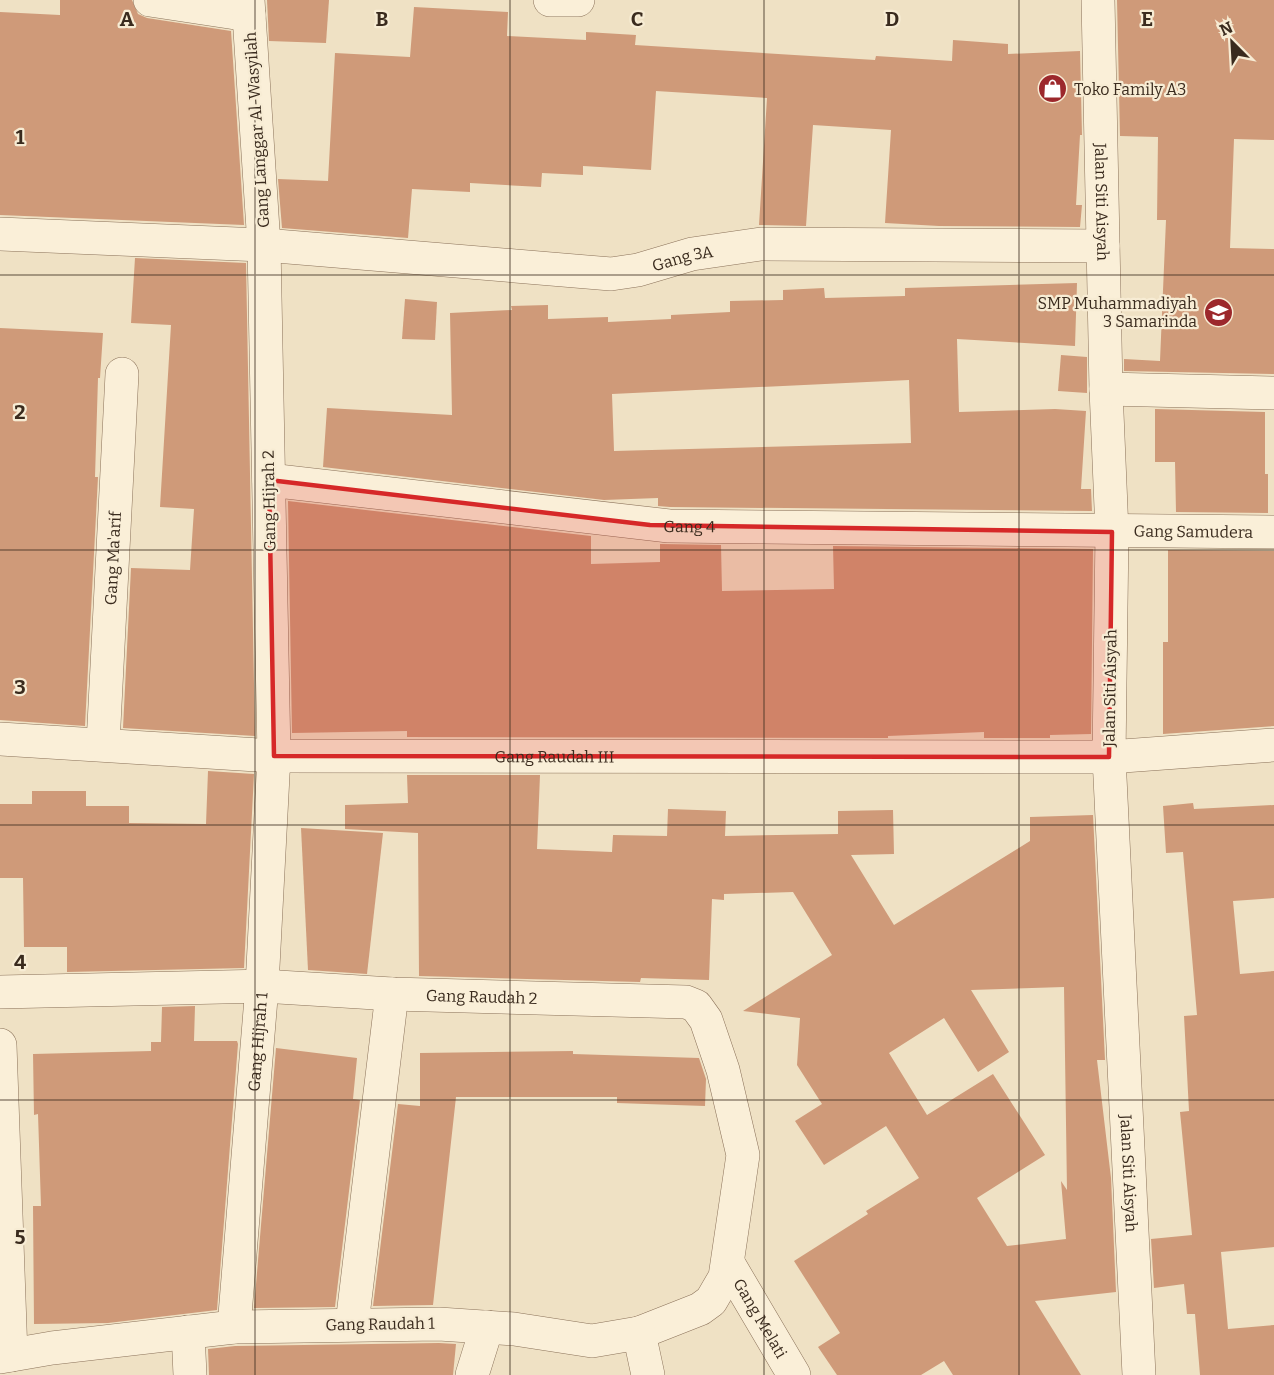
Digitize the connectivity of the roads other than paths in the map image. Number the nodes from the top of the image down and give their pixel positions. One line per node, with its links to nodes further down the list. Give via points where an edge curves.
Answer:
1 (150, 0): 5 (street)
2 (550, 0): 3 (street)
3 (578, 0)
4 (1098, 0): 8 (street, Jalan Siti Aisyah)
5 (249, 8): 7 (street, Gang Langgar Al-Wasyilah)
6 (0, 234): 7 (street, Gang 3A)
7 (264, 245): 8 (street, Gang 3A, via 611,274 692,254 761,244); 12 (street, Gang Hijrah 2)
8 (1103, 246): 10 (street, Jalan Siti Aisyah)
9 (122, 374): 16 (street, Gang Ma'arif)
10 (1106, 389): 11 (street); 13 (street, Jalan Siti Aisyah)
11 (1274, 393)
12 (269, 480): 13 (street, Gang 4, via 659,525); 18 (street, Gang Hijrah 2)
13 (1112, 532): 14 (street, Gang Samudera); 19 (street, Jalan Siti Aisyah)
14 (1274, 532)
15 (0, 739): 16 (street, Gang Raudah III)
16 (103, 744): 18 (street, Gang Raudah III)
17 (1274, 745): 19 (street, Gang Raudah III)
18 (274, 756): 19 (street, Gang Raudah III); 20 (street, Gang Hijrah 1)
19 (1109, 757): 35 (street, Jalan Siti Aisyah)
20 (262, 986): 21 (street, Gang Raudah 2); 22 (street, Gang Raudah 2); 26 (street, Gang Hijrah 1)
21 (0, 992)
22 (392, 994): 24 (street, Gang Raudah 2, via 675,1000 696,1006 706,1020 723,1070 743,1155); 25 (street)
23 (0, 1045): 30 (street)
24 (728, 1263): 29 (street, Gang Raudah 1, via 720,1289 711,1301); 34 (street, Gang Melati)
25 (352, 1324): 26 (street, Gang Raudah 1); 27 (street, Gang Raudah 1)
26 (234, 1327): 28 (street, Gang Raudah 1)
27 (487, 1327): 29 (street, Gang Raudah 1, via 592,1341); 32 (street)
28 (188, 1332): 30 (street, Gang Raudah 1); 31 (street)
29 (639, 1333): 33 (street)
30 (6, 1356)
31 (190, 1375)
32 (472, 1375)
33 (648, 1375)
34 (794, 1375)
35 (1139, 1375)

